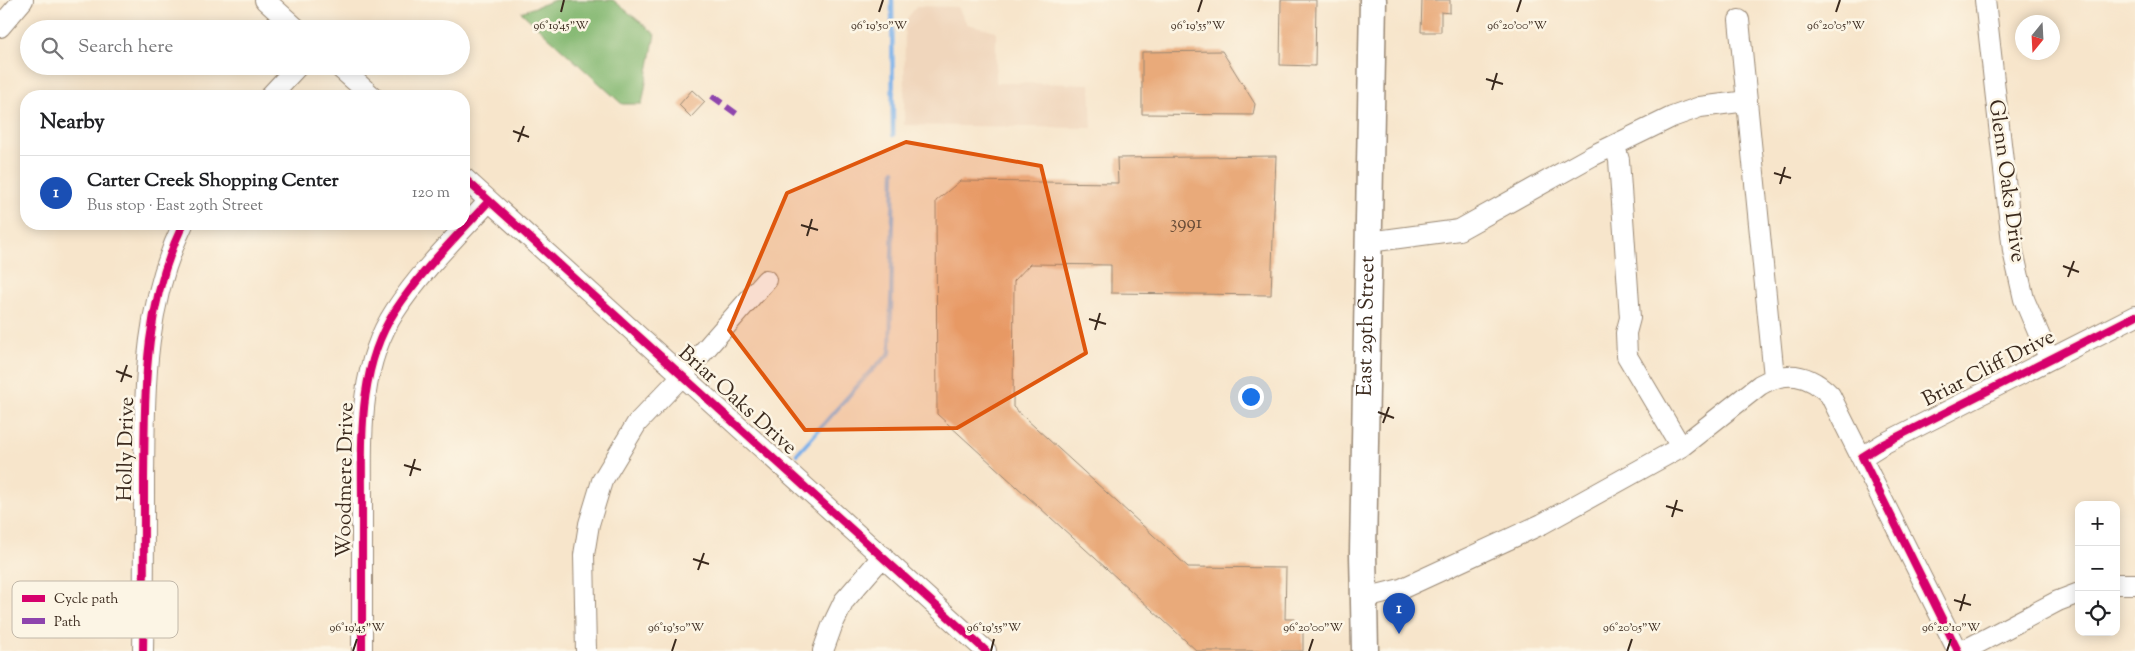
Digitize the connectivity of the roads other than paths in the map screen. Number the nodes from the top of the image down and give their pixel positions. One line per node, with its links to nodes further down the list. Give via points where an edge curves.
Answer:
1 (23, 0): 7 (street)
2 (265, 0): 5 (street)
3 (1373, 0): 19 (main road, East 29th Street)
4 (1985, 0): 22 (street, Glenn Oaks Drive, via 2013,251 2024,298)
5 (287, 20)
6 (1739, 20): 12 (street)
7 (0, 27)
8 (290, 75): 10 (street)
9 (348, 75): 11 (street)
10 (276, 90)
11 (365, 90)
12 (1747, 101): 13 (street, via 1686,111); 24 (street)
13 (1615, 147): 19 (street, via 1459,230); 25 (street, via 1619,160 1630,318 1626,333 1627,356)
14 (470, 184): 15 (street, Briar Oaks Drive)
15 (489, 201): 16 (street, Woodmere Drive); 23 (street, Briar Oaks Drive)
16 (470, 222)
17 (181, 230): 28 (street, Holly Drive, via 158,290 148,344)
18 (463, 230): 35 (street, Woodmere Drive, via 394,312 368,372 362,422)
19 (1369, 242): 32 (main road, East 29th Street, via 1363,553)
20 (766, 280): 23 (street)
21 (2135, 316): 22 (street, Briar Cliff Drive)
22 (2048, 358): 26 (street, Briar Cliff Drive)
23 (683, 375): 27 (street, Briar Oaks Drive); 36 (street, via 637,423 602,481 584,555)
24 (1774, 377): 25 (street); 26 (street, via 1791,375 1821,386 1830,395)
25 (1680, 447): 32 (street, via 1542,524 1401,589)
26 (1862, 457): 40 (street)
27 (883, 556): 37 (street, via 844,601); 38 (street, Briar Oaks Drive)
28 (144, 581)
29 (2120, 584): 30 (street)
30 (2135, 584)
31 (2075, 595): 41 (street)
32 (1365, 598): 39 (main road, East 29th Street)
33 (143, 638): 34 (street, Holly Drive)
34 (143, 651)
35 (362, 651)
36 (586, 651)
37 (823, 651)
38 (986, 651)
39 (1365, 651)
40 (1958, 651)
41 (1963, 651)

